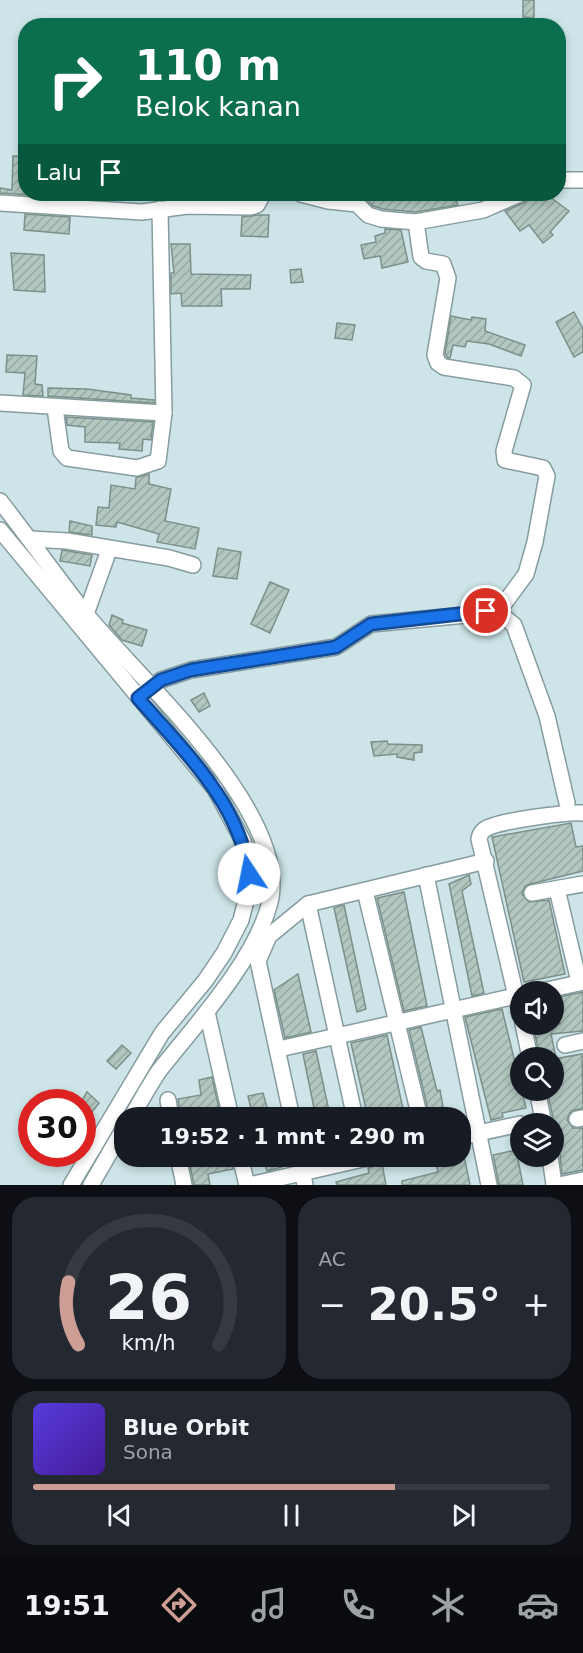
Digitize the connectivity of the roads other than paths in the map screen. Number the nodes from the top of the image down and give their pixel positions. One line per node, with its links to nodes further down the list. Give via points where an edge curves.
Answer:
1 (566, 180): 2 (street)
2 (583, 180)
3 (259, 201): 7 (street, via 251,207)
4 (327, 201): 8 (street, via 357,204 368,215 381,219)
5 (504, 201): 8 (street, via 483,210)
6 (0, 203): 7 (street, via 142,212)
7 (160, 209): 11 (street)
8 (416, 222): 17 (street, via 421,257 443,264 448,278 435,355 438,363 514,378 523,385 504,451 505,460 543,468 547,476 526,574)
9 (0, 403): 10 (street)
10 (55, 408): 11 (street); 11 (street, via 64,456 137,468 158,461)
11 (164, 413)
12 (0, 501): 14 (street)
13 (0, 530): 19 (street)
14 (30, 539): 15 (street, via 67,541); 18 (street)
15 (109, 550): 16 (street); 18 (street)
16 (193, 565)
17 (498, 612): 19 (street, via 371,624 336,647 191,670); 21 (street, via 514,625 547,716)
18 (86, 614): 19 (street)
19 (144, 692): 34 (street, via 225,776 263,838 272,873 265,919); 57 (street, via 215,789 243,841 250,885 241,920 225,953 162,1034)
20 (583, 802): 21 (street)
21 (573, 810): 22 (street, via 485,829 479,839)
22 (486, 861): 23 (street); 29 (street)
23 (426, 875): 26 (street); 33 (street)
24 (583, 884): 25 (street)
25 (557, 889): 27 (street); 30 (street)
26 (365, 891): 28 (street); 35 (street)
27 (532, 893)
28 (308, 904): 36 (street); 39 (street, via 269,936 258,961)
29 (515, 981)
30 (581, 982): 31 (street)
31 (564, 986)
32 (510, 998): 33 (street)
33 (454, 1011): 35 (street); 48 (street)
34 (207, 1012): 41 (street, via 158,1073); 43 (street)
35 (396, 1023): 36 (street); 46 (street)
36 (338, 1036): 39 (street); 45 (street)
37 (583, 1041): 38 (street)
38 (565, 1045)
39 (279, 1049): 44 (street)
40 (168, 1100): 42 (street)
41 (138, 1107)
42 (169, 1107)
43 (229, 1107)
44 (290, 1107)
45 (353, 1107)
46 (417, 1107)
47 (510, 1127): 48 (street)
48 (479, 1133): 49 (street); 61 (street)
49 (471, 1135)
50 (114, 1145): 58 (street)
51 (180, 1167): 59 (street)
52 (243, 1167): 60 (street)
53 (338, 1167): 55 (street)
54 (552, 1167): 62 (street)
55 (304, 1179): 60 (street)
56 (583, 1180): 62 (street)
57 (71, 1185)
58 (91, 1185)
59 (184, 1185)
60 (248, 1185)
61 (489, 1185)
62 (556, 1185)

